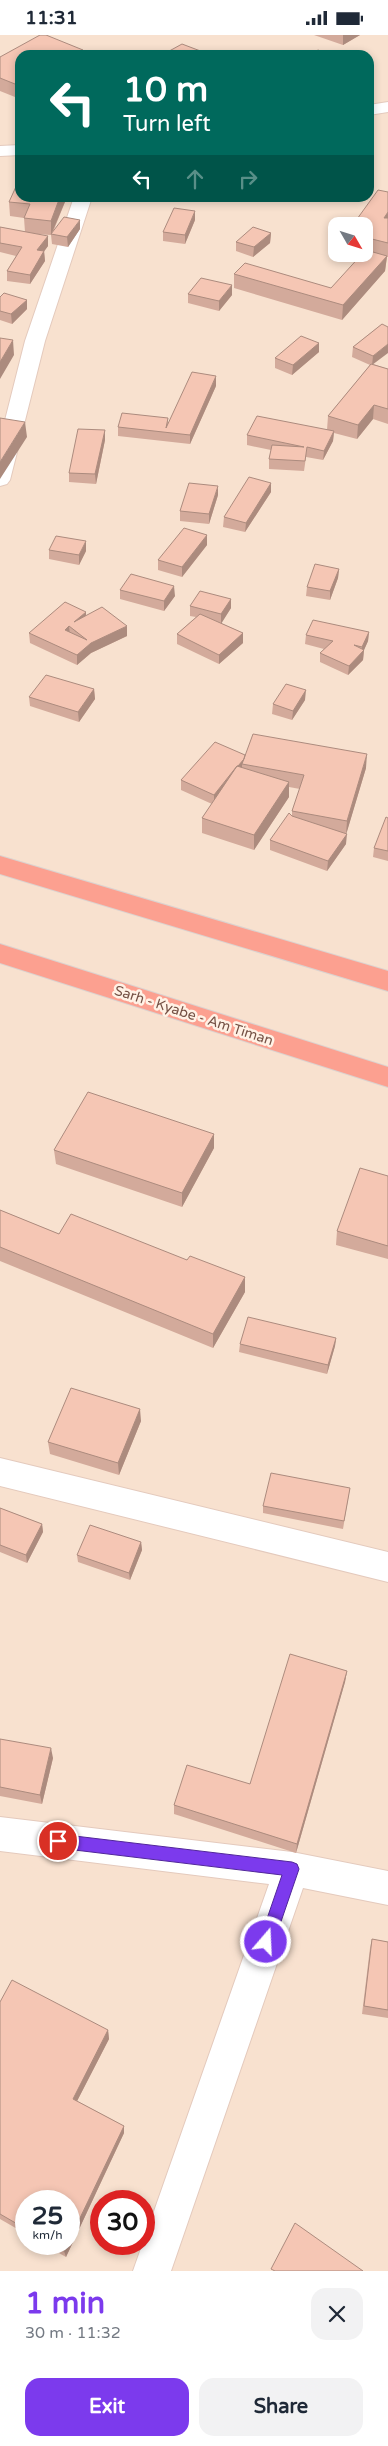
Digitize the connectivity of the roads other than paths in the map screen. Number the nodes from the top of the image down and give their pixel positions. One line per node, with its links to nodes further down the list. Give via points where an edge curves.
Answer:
1 (388, 107): 2 (street)
2 (374, 108)
3 (15, 150): 4 (street)
4 (0, 151)
5 (81, 202): 6 (street, via 36,341)
6 (0, 480)
7 (0, 865): 9 (highway)
8 (0, 953): 10 (highway, Sarh - Kyabe - Am Timan)
9 (388, 981)
10 (388, 1077)
11 (0, 1472): 12 (street)
12 (388, 1567)
13 (0, 1834): 14 (street)
14 (292, 1869): 15 (street); 16 (street)
15 (388, 1888)
16 (152, 2271)

